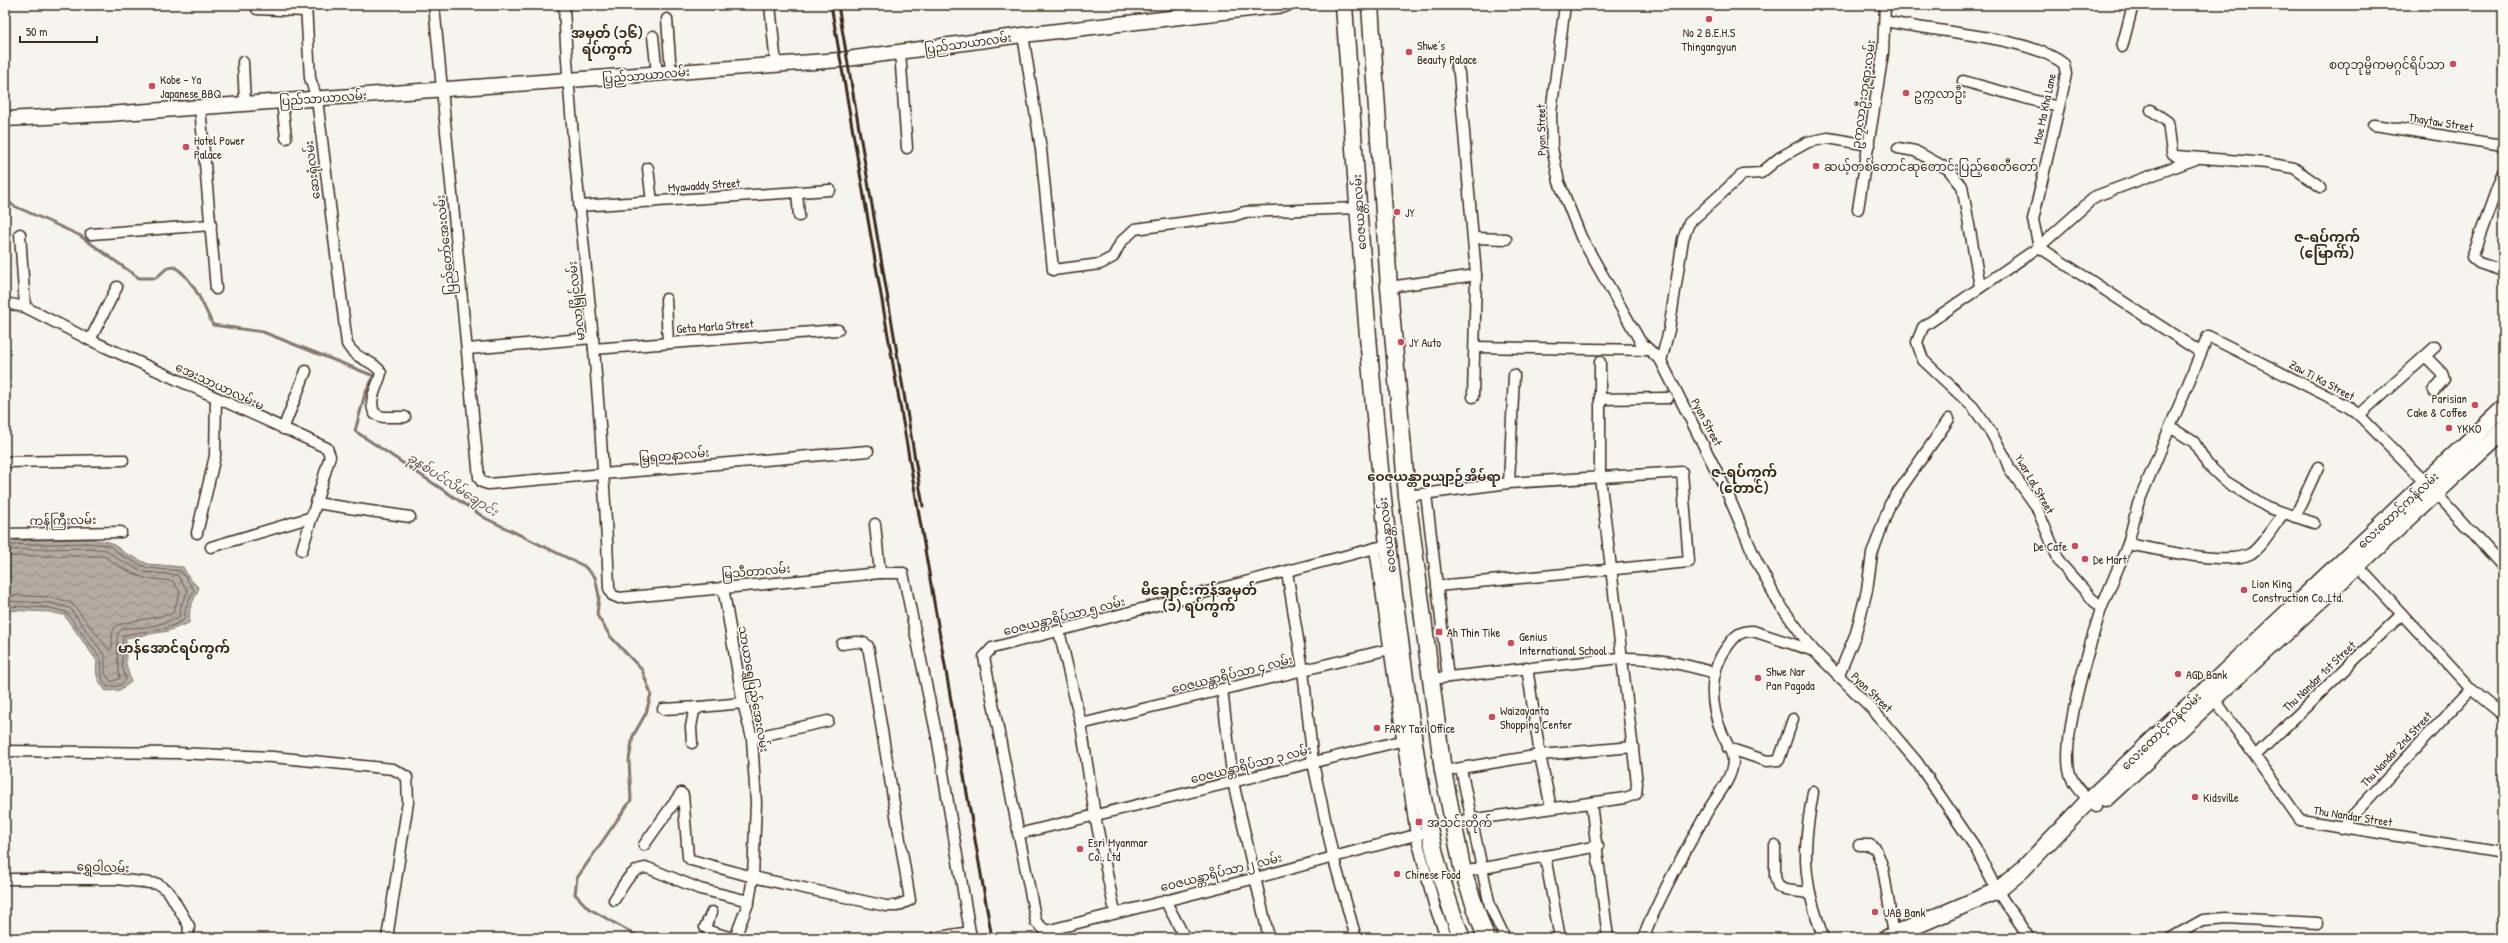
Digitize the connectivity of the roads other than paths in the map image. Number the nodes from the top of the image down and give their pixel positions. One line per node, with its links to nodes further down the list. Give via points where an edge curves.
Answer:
1 (434, 5): 25 (street, ပြည်တော်အေးလမ်း)
2 (564, 5): 24 (street, မာလာမြိုင်လမ်း)
3 (770, 5): 19 (street)
4 (1285, 5): 15 (street, ပြည်သာယာလမ်း)
5 (1344, 5): 47 (main road, ဝေဇယန္တာလမ်း)
6 (1370, 5): 60 (main road, ဝေဇယန္တာလမ်း)
7 (1565, 5): 73 (street, Pyon Street, via 1551,113 1552,148 1559,182 1581,237 1640,341)
8 (1885, 5): 13 (street, ဥကၠလာဦးဘုရားလမ်း)
9 (2133, 5): 16 (street)
10 (306, 8): 11 (street); 26 (street, ဆေးရုံလမ်း, via 310,78)
11 (257, 9)
12 (667, 19): 21 (street)
13 (1886, 21): 30 (street, Moe Ma Kha Lane, via 2001,40 2055,57 2064,64 2066,74); 35 (street, ဥကၠလာဦးဘုရားလမ်း)
14 (654, 36): 22 (street)
15 (1023, 36): 17 (street, ပြည်သာယာလမ်း); 47 (street, via 1041,149 1053,270 1100,264 1112,257 1121,242 1135,229 1245,212)
16 (2122, 47)
17 (900, 52): 19 (street, ပြည်သာယာလမ်း); 37 (street)
18 (243, 62): 28 (street)
19 (776, 65): 21 (street, ပြည်သာယာလမ်း)
20 (1456, 65): 53 (street, via 1459,73)
21 (671, 73): 22 (street, ပြည်သာယာလမ်း)
22 (656, 74): 24 (street, ပြည်သာယာလမ်း)
23 (1963, 81): 30 (street)
24 (567, 82): 25 (street, ပြည်သာယာလမ်း); 46 (street, မာလာမြိုင်လမ်း)
25 (442, 90): 26 (street, ပြည်သာယာလမ်း); 71 (street, ပြည်တော်အေးလမ်း)
26 (317, 98): 27 (street, ပြည်သာယာလမ်း); 89 (street, ဆေးရုံလမ်း, via 347,344 352,354 376,366 381,373 373,395 372,405 376,414 383,417)
27 (282, 101): 28 (street, ပြည်သာယာလမ်း); 34 (street)
28 (245, 104): 29 (street, ပြည်သာယာလမ်း)
29 (200, 107): 32 (street, ပြည်သာယာလမ်း); 50 (street)
30 (2058, 107): 55 (street, Moe Ma Kha Lane, via 2033,220)
31 (2151, 110): 39 (street, via 2168,122 2172,153)
32 (5, 119)
33 (2374, 125): 36 (street, Thaytaw Street)
34 (286, 138)
35 (1869, 145): 48 (street, ဥကၠလာဦးဘုရားလမ်း); 76 (street, via 1828,138 1808,142 1780,158 1761,173 1743,174 1689,223 1683,239 1669,330)
36 (2503, 145)
37 (907, 148)
38 (1898, 148): 58 (street, via 1915,151 1948,169 1962,186)
39 (2196, 159): 42 (street, via 2267,163 2294,168); 55 (street, via 2096,196)
40 (648, 168): 45 (street)
41 (2503, 172): 56 (street, via 2472,257 2479,263)
42 (2321, 187)
43 (830, 190): 44 (street, Myawaddy Street)
44 (797, 192): 45 (street, Myawaddy Street); 49 (street)
45 (652, 202): 46 (street, Myawaddy Street)
46 (579, 206): 66 (street, မာလာမြိုင်လမ်း)
47 (1358, 208): 81 (main road, ဝေဇယန္တာလမ်း)
48 (1858, 209)
49 (799, 216)
50 (211, 225): 52 (street); 61 (street)
51 (20, 234): 64 (street)
52 (91, 234)
53 (1474, 238): 54 (street); 57 (street)
54 (1506, 239)
55 (2040, 247): 58 (street); 74 (street)
56 (2503, 271)
57 (1476, 275): 60 (street); 69 (street)
58 (1980, 286): 128 (street, Ywar Lal Street, via 1923,328 1917,342 1923,360 1973,407 1986,425 2009,468 2036,506 2060,562)
59 (117, 287): 67 (street)
60 (1389, 287): 80 (main road, ဝေဇယန္တာလမ်း)
61 (216, 289)
62 (666, 299): 68 (street)
63 (5, 303): 64 (street, အေးသာယာလမ်းမ)
64 (25, 307): 67 (street, အေးသာယာလမ်းမ)
65 (838, 330): 68 (street, Geta Marla Street)
66 (592, 338): 71 (street); 72 (street, မာလာမြိုင်လမ်း)
67 (90, 340): 85 (street, အေးသာယာလမ်းမ)
68 (668, 343): 72 (street, Geta Marla Street)
69 (1475, 347): 73 (street); 83 (street)
70 (2435, 347): 75 (street)
71 (468, 349): 101 (street, ပြည်တော်အေးလမ်း, via 479,478)
72 (594, 349): 99 (street, မာလာမြိုင်လမ်း)
73 (1648, 350): 76 (street, Pyon Street)
74 (2200, 352): 88 (street, Zaw Ti Ka Street, via 2208,336 2347,406); 91 (street)
75 (2425, 356): 82 (street, via 2444,379); 88 (street)
76 (1661, 361): 133 (street, Pyon Street, via 1725,488 1766,583)
77 (1600, 362): 86 (street)
78 (306, 371): 92 (street)
79 (1514, 375): 102 (street)
80 (1398, 383): 81 (main road); 105 (main road, ဝေဇယန္တာလမ်း)
81 (1370, 385): 118 (main road, ဝေဇယန္တာလမ်း)
82 (2434, 391)
83 (1473, 397)
84 (1668, 398): 86 (street)
85 (216, 399): 92 (street, အေးသာယာလမ်းမ); 114 (street, via 215,456)
86 (1600, 399): 100 (street)
87 (2503, 409): 94 (main road, လေးထောင့်ကန်လမ်း)
88 (2359, 415): 103 (street, Zaw Ti Ka Street)
89 (405, 417)
90 (1950, 419): 139 (street, via 1890,504 1872,554 1867,590 1856,633)
91 (2170, 427): 107 (street, via 2194,442 2206,464 2224,481); 116 (street, via 2138,504)
92 (283, 429): 106 (street, အေးသာယာလမ်းမ, via 330,451)
93 (2503, 431): 94 (main road, လေးထောင့်ကန်လမ်း)
94 (2480, 441): 103 (main road, လေးထောင့်ကန်လမ်း)
95 (868, 451): 99 (street, မြရတနာလမ်း)
96 (123, 460): 97 (street)
97 (5, 462)
98 (2318, 467): 110 (street)
99 (604, 474): 101 (street, မြရတနာလမ်း, via 488,484); 127 (street, မာလာမြိုင်လမ်း)
100 (1600, 477): 102 (street); 122 (street); 122 (street, via 1682,472 1689,562)
101 (482, 482)
102 (1509, 483): 104 (street)
103 (2431, 488): 120 (street, Zaw Ti Ka Street); 121 (main road, လေးထောင့်ကန်လမ်း)
104 (1426, 494): 105 (street); 126 (street)
105 (1407, 496): 140 (main road, ဝေဇယန္တာလမ်း)
106 (316, 503): 108 (street, အေးသာယာလမ်းမ); 109 (street)
107 (2283, 514): 110 (street); 116 (street, via 2256,549 2240,557 2199,557)
108 (312, 517): 117 (street); 119 (street, အေးသာယာလမ်းမ)
109 (410, 517)
110 (2295, 518): 111 (street)
111 (2314, 523)
112 (875, 524): 124 (street)
113 (121, 532): 115 (street, ကန်ကြီးလမ်း)
114 (197, 533)
115 (5, 534)
116 (2128, 544): 128 (street)
117 (211, 547)
118 (1381, 547): 123 (street, ဝေဇယန္တာရိပ်သာ ၅ လမ်း); 132 (main road, ဝေဇယန္တာလမ်း)
119 (302, 550)
120 (2501, 560)
121 (2353, 561): 129 (street); 143 (main road, လေးထောင့်ကန်လမ်း)
122 (1610, 568): 126 (street); 134 (street)
123 (1287, 572): 130 (street, ဝေဇယန္တာရိပ်သာ ၅ လမ်း); 136 (street)
124 (880, 573): 125 (street, မြသီတာလမ်း); 195 (street, မြသီတာလမ်း, via 903,573 937,737)
125 (723, 586): 127 (street, မြသီတာလမ်း, via 619,598); 144 (street, သာယာရွှေပြည်အေးလမ်း)
126 (1437, 586): 138 (street)
127 (612, 595)
128 (2101, 609): 165 (street, via 2068,732 2069,773 2077,787)
129 (2402, 614): 142 (street); 158 (street, Thu Nandar 1st Street)
130 (1059, 630): 150 (street); 172 (street, ဝေဇယန္တာရိပ်သာ ၅ လမ်း, via 992,648 984,657)
131 (842, 644): 183 (street, via 856,642 868,646 910,900 897,906 886,906)
132 (1395, 647): 136 (street, ဝေဇယန္တာရိပ်သာ ၄ လမ်း); 152 (main road, ဝေဇယန္တာလမ်း)
133 (1814, 651): 137 (street, via 1754,631 1744,631 1737,634 1722,654); 139 (street, Pyon Street)
134 (1620, 658): 135 (street); 137 (street, via 1648,658 1675,662); 154 (street)
135 (1527, 667): 138 (street); 157 (street)
136 (1303, 670): 141 (street, ဝေဇယန္တာရိပ်သာ ၄ လမ်း); 159 (street)
137 (1715, 673): 155 (street, via 1712,697 1715,718)
138 (1448, 677): 140 (street)
139 (1838, 677): 187 (street, Pyon Street, via 1873,710 1917,762 1974,847)
140 (1431, 679): 161 (main road, ဝေဇယန္တာလမ်း)
141 (1222, 689): 150 (street, ဝေဇယန္တာရိပ်သာ ၄ လမ်း); 162 (street)
142 (2471, 689): 147 (street); 170 (street, Thu Nandar 2nd Street)
143 (2210, 693): 158 (street, Thu Nandar Street); 165 (main road, လေးထောင့်ကန်လမ်း)
144 (743, 703): 145 (street); 151 (street, သာယာရွှေပြည်အေးလမ်း)
145 (700, 707): 146 (street); 153 (street, via 694,711)
146 (663, 709)
147 (2503, 715)
148 (1792, 719): 155 (street, via 1779,760 1767,761)
149 (828, 721): 151 (street)
150 (1081, 724): 167 (street)
151 (752, 738): 183 (street, သာယာရွှေပြည်အေးလမ်း, via 756,803)
152 (1407, 740): 159 (street, ဝေဇယန္တာရိပ်သာ ၃ လမ်း); 171 (main road, ဝေဇယန္တာလမ်း)
153 (692, 743)
154 (1633, 747): 157 (street); 164 (street, via 1636,794)
155 (1728, 748): 210 (street, via 1733,759 1731,775 1709,808 1667,885)
156 (5, 751): 198 (street, via 266,756 393,769 407,777 408,802)
157 (1540, 755): 160 (street); 166 (street)
158 (2255, 756): 170 (street, Thu Nandar Street, via 2300,820)
159 (1313, 763): 162 (street, ဝေဇယန္တာရိပ်သာ ၃ လမ်း); 178 (street)
160 (1461, 769): 161 (street); 168 (street)
161 (1443, 771): 169 (main road, ဝေဇယန္တာလမ်း)
162 (1233, 782): 167 (street, ဝေဇယန္တာရိပ်သာ ၃ လမ်း); 184 (street)
163 (1813, 792): 186 (street, via 1807,823 1806,851)
164 (1592, 803): 166 (street); 176 (street)
165 (2092, 803): 187 (main road, လေးထောင့်ကန်လမ်း, via 2031,875)
166 (1551, 808): 168 (street)
167 (1095, 816): 172 (street, ဝေဇယန္တာရိပ်သာ ၃ လမ်း); 192 (street)
168 (1472, 819): 169 (street); 181 (street)
169 (1454, 822): 180 (main road, ဝေဇယန္တာလမ်း)
170 (2341, 828): 177 (street, Thu Nandar Street)
171 (1423, 833): 178 (street, ဝေဇယန္တာရိပ်သာ ၂ လမ်း); 182 (main road, ဝေဇယန္တာလမ်း); 204 (street, via 1435,908)
172 (1018, 834): 192 (street, ဝေဇယန္တာရိပ်သာ ၂ လမ်း, via 1036,922 1046,931)
173 (644, 845): 183 (street, via 681,793 688,857 694,861)
174 (1775, 845): 186 (street, via 1778,886 1785,890)
175 (1859, 845): 196 (street, via 1870,845 1876,849 1883,868)
176 (1598, 846): 179 (street); 209 (street)
177 (2503, 853)
178 (1333, 856): 184 (street, ဝေဇယန္တာရိပ်သာ ၂ လမ်း); 203 (street)
179 (1546, 856): 181 (street); 208 (street)
180 (1462, 867): 181 (street); 182 (main road); 206 (main road, ဝေဇယန္တာလမ်း)
181 (1482, 867): 207 (street, via 1490,906)
182 (1439, 868): 205 (main road, ဝေဇယန္တာလမ်း)
183 (753, 877): 190 (street, သာယာရွှေပြည်အေးလမ်း)
184 (1256, 878): 189 (street, ဝေဇယန္တာရိပ်သာ ၂ လမ်း); 202 (street)
185 (5, 879): 197 (street, ရွှေဝါလမ်း, via 117,879 158,884 169,892 184,917 189,926)
186 (1810, 893): 211 (street)
187 (2000, 896): 193 (main road, လေးထောင့်ကန်လမ်း); 213 (street, Pyon Street)
188 (614, 900): 190 (street, via 634,870 648,868 700,889)
189 (1165, 900): 192 (street, ဝေဇယန္တာရိပ်သာ ၂ လမ်း); 201 (street)
190 (749, 901): 199 (street, သာယာရွှေပြည်အေးလမ်း)
191 (712, 912): 199 (street, via 705,927 709,931)
192 (1115, 912)
193 (1957, 914): 196 (main road, လေးထောင့်ကန်လမ်း); 212 (main road, လေးထောင့်ကန်လမ်း)
194 (2318, 922): 214 (street, via 2227,918 2203,920)
195 (971, 935): 200 (street)
196 (1890, 937)
197 (188, 938)
198 (387, 938)
199 (734, 938)
200 (934, 938)
201 (1185, 938)
202 (1269, 938)
203 (1356, 938)
204 (1447, 938)
205 (1462, 938)
206 (1486, 938)
207 (1505, 938)
208 (1560, 938)
209 (1608, 938)
210 (1643, 938)
211 (1823, 938)
212 (1917, 938)
213 (2029, 938)
214 (2171, 938)

